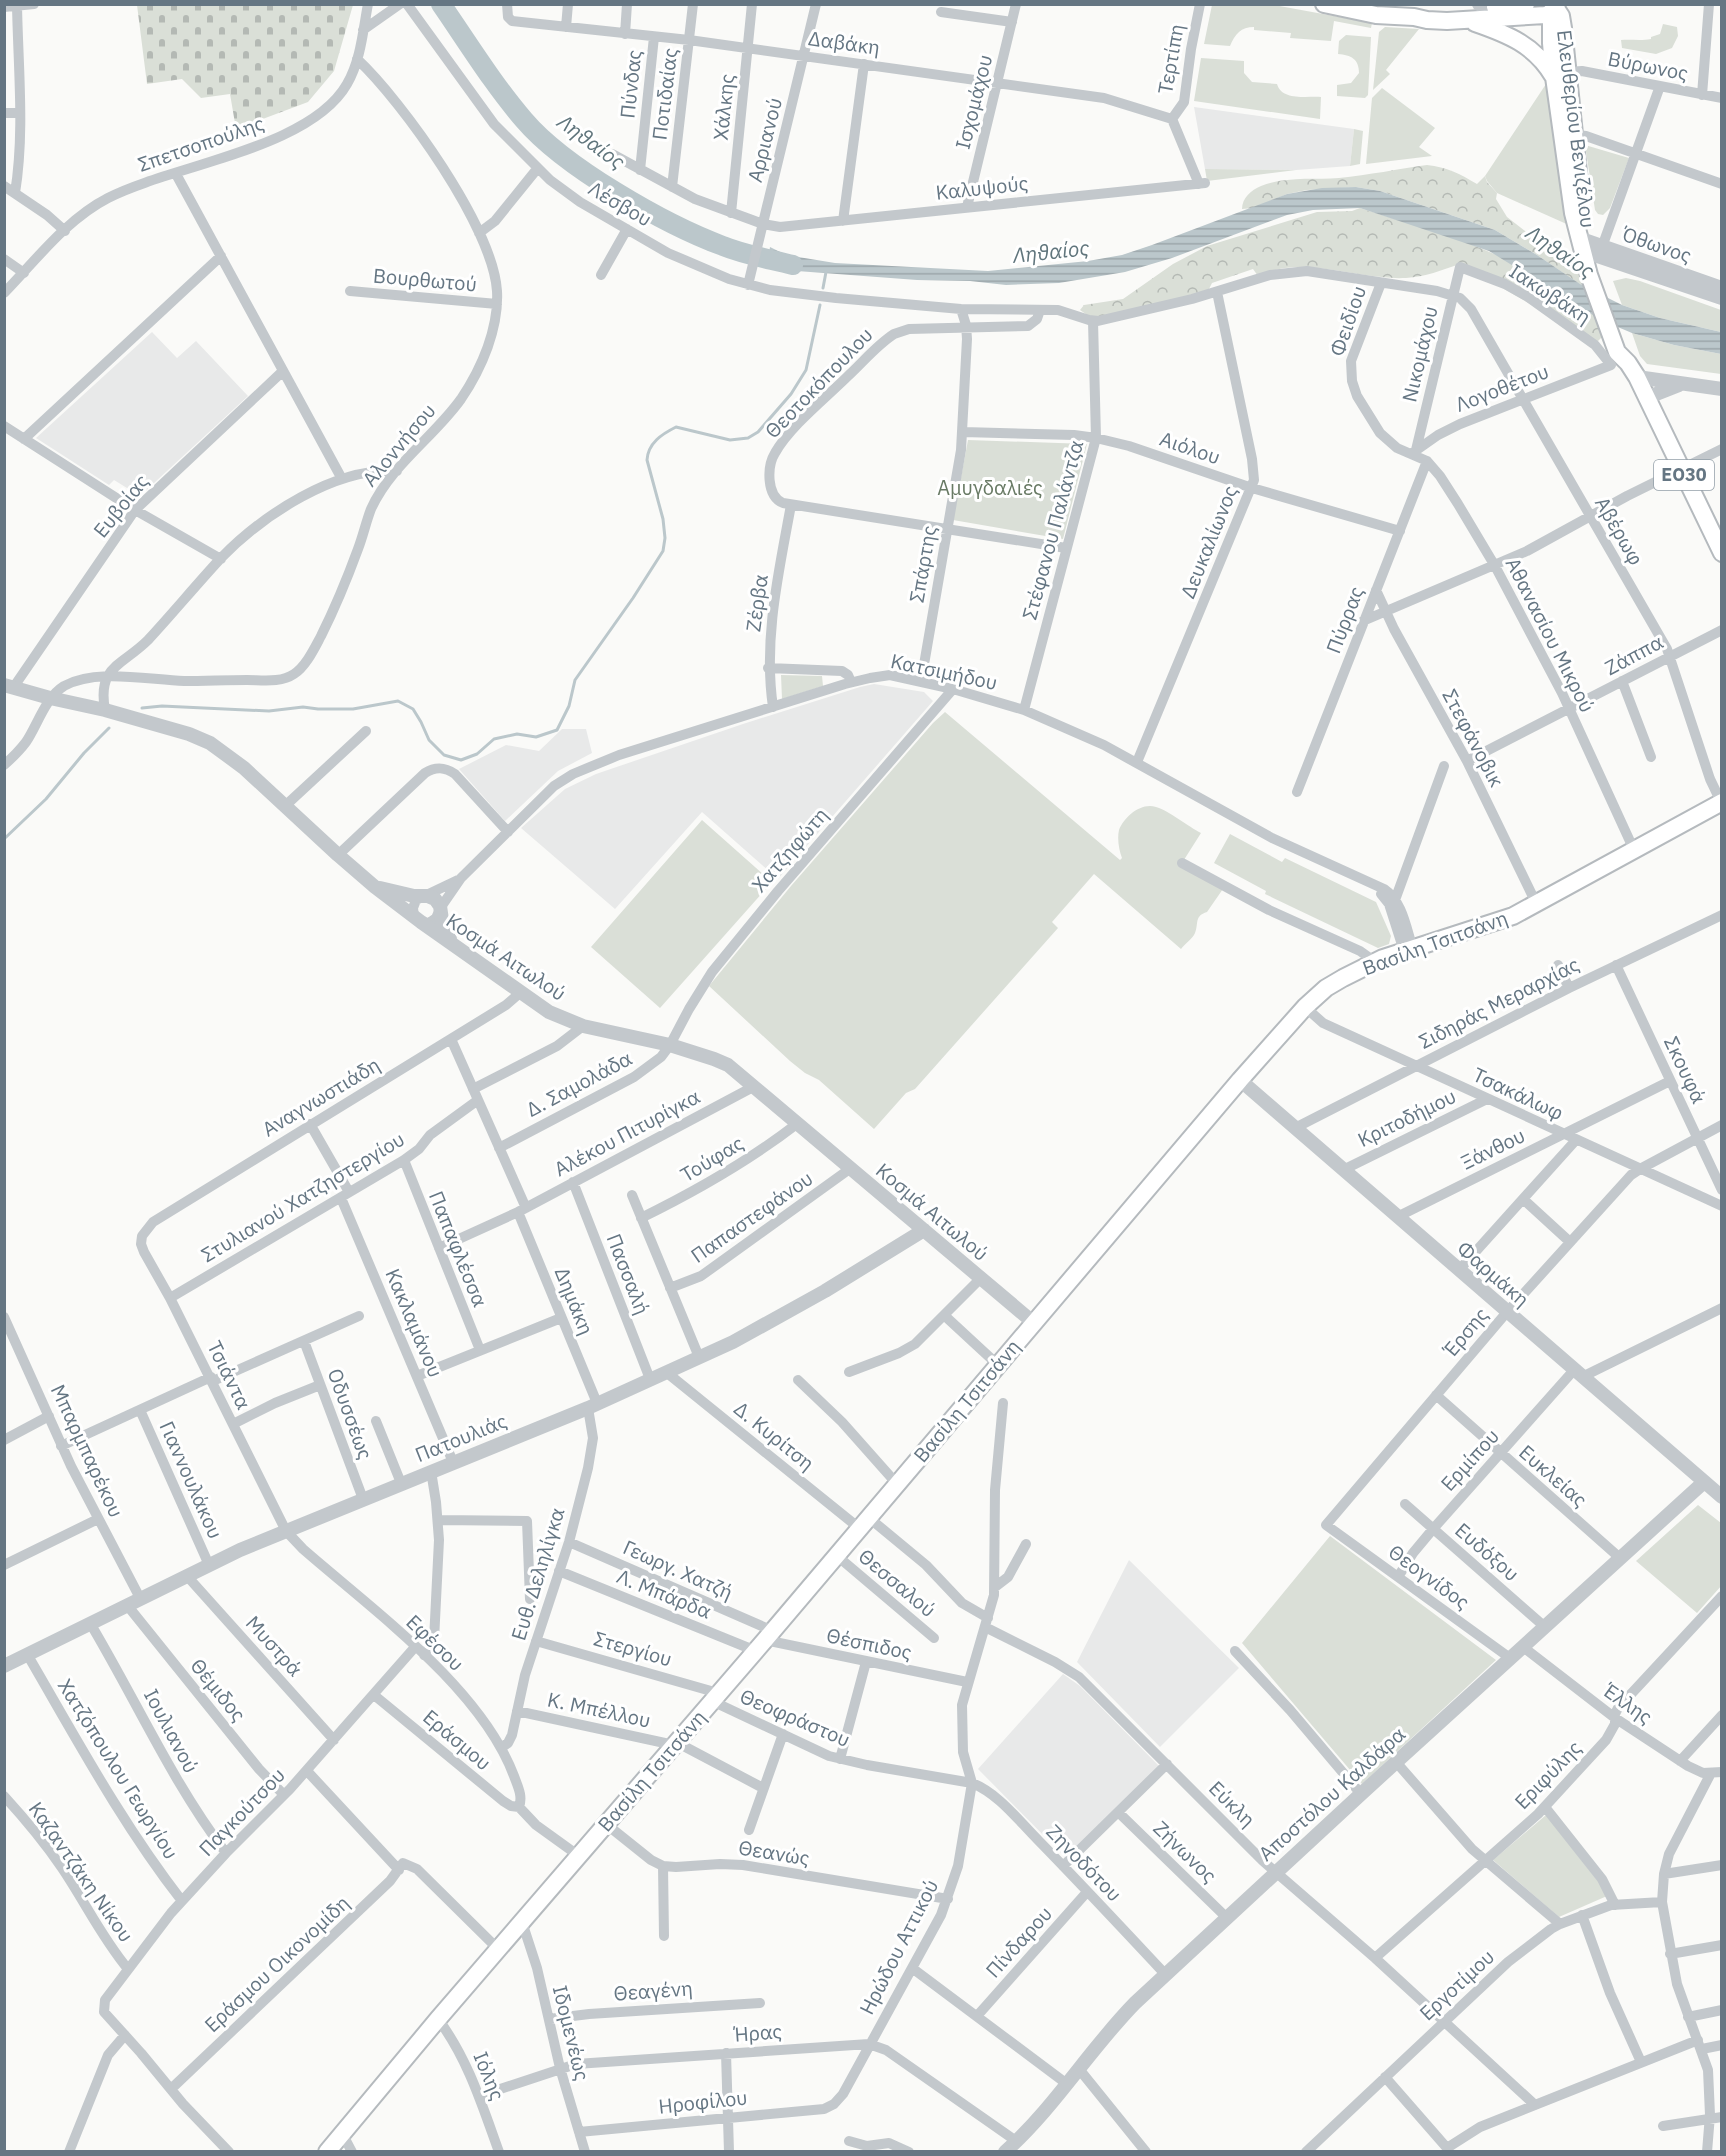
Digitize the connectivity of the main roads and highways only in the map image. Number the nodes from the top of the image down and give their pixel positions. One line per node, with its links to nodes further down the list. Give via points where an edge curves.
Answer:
1 (1324, 4): 5 (main road, ΕΟ30, via 1376,15)
2 (1526, 4): 4 (main road, ΕΟ30)
3 (1558, 5): 6 (main road, ΕΟ30, via 1545,15); 7 (main road, Ελευθερίου Βενιζέλου / ΕΟ30, via 1562,22)
4 (1482, 6): 5 (main road, ΕΟ30, via 1426,12)
5 (1414, 17): 6 (main road, ΕΟ30)
6 (1466, 20): 7 (main road, via 1524,43)
7 (1561, 74): 8 (main road, Ελευθερίου Βενιζέλου / ΕΟ30, via 1568,134 1597,282 1624,361)
8 (1722, 553)
9 (1721, 803): 10 (main road, Βασίλη Τσιτσάνη, via 1503,920 1374,962 1326,988 1305,1007)
10 (327, 2151)

